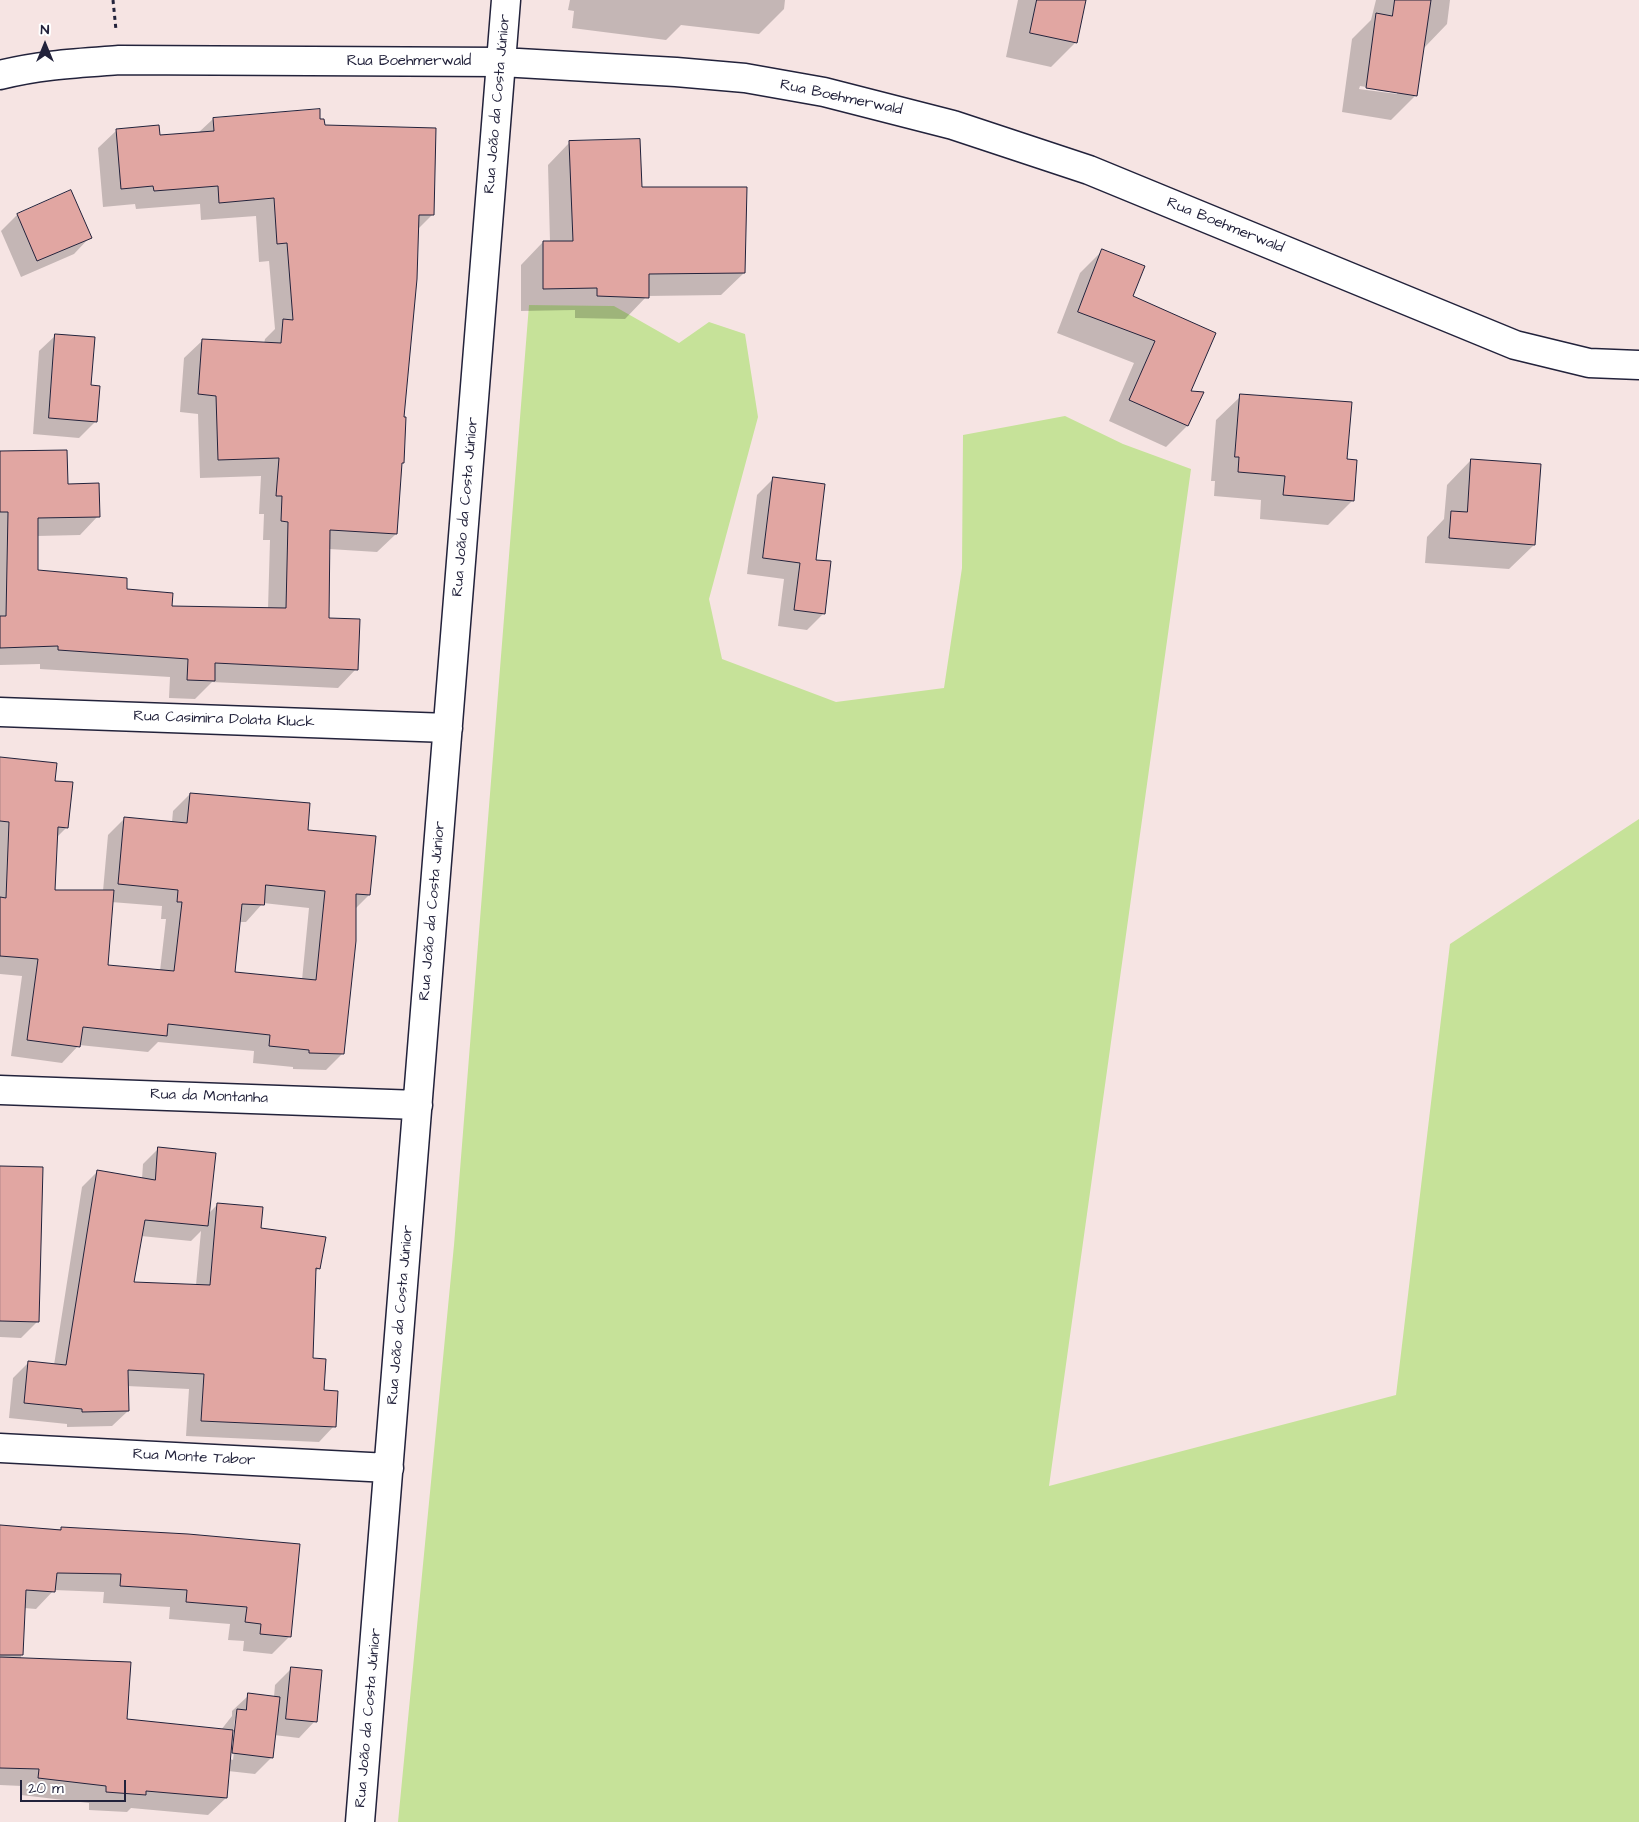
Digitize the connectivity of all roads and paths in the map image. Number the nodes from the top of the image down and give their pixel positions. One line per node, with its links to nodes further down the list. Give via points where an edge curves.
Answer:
1 (506, 0): 2 (street, Rua João da Costa Júnior)
2 (501, 62): 3 (street, Rua Boehmerwald, via 118,60); 4 (street, Rua Boehmerwald, via 745,78 888,107 1089,170 1515,345 1589,363); 6 (street, Rua João da Costa Júnior)
3 (0, 75)
4 (1639, 365)
5 (0, 712): 6 (street, Rua Casimira Dolata Kluck)
6 (448, 728): 8 (street, Rua João da Costa Júnior)
7 (0, 1090): 8 (street, Rua da Montanha)
8 (418, 1105): 10 (street, Rua João da Costa Júnior)
9 (0, 1448): 10 (street, Rua Monte Tabor)
10 (389, 1468): 11 (street, Rua João da Costa Júnior)
11 (360, 1822)

